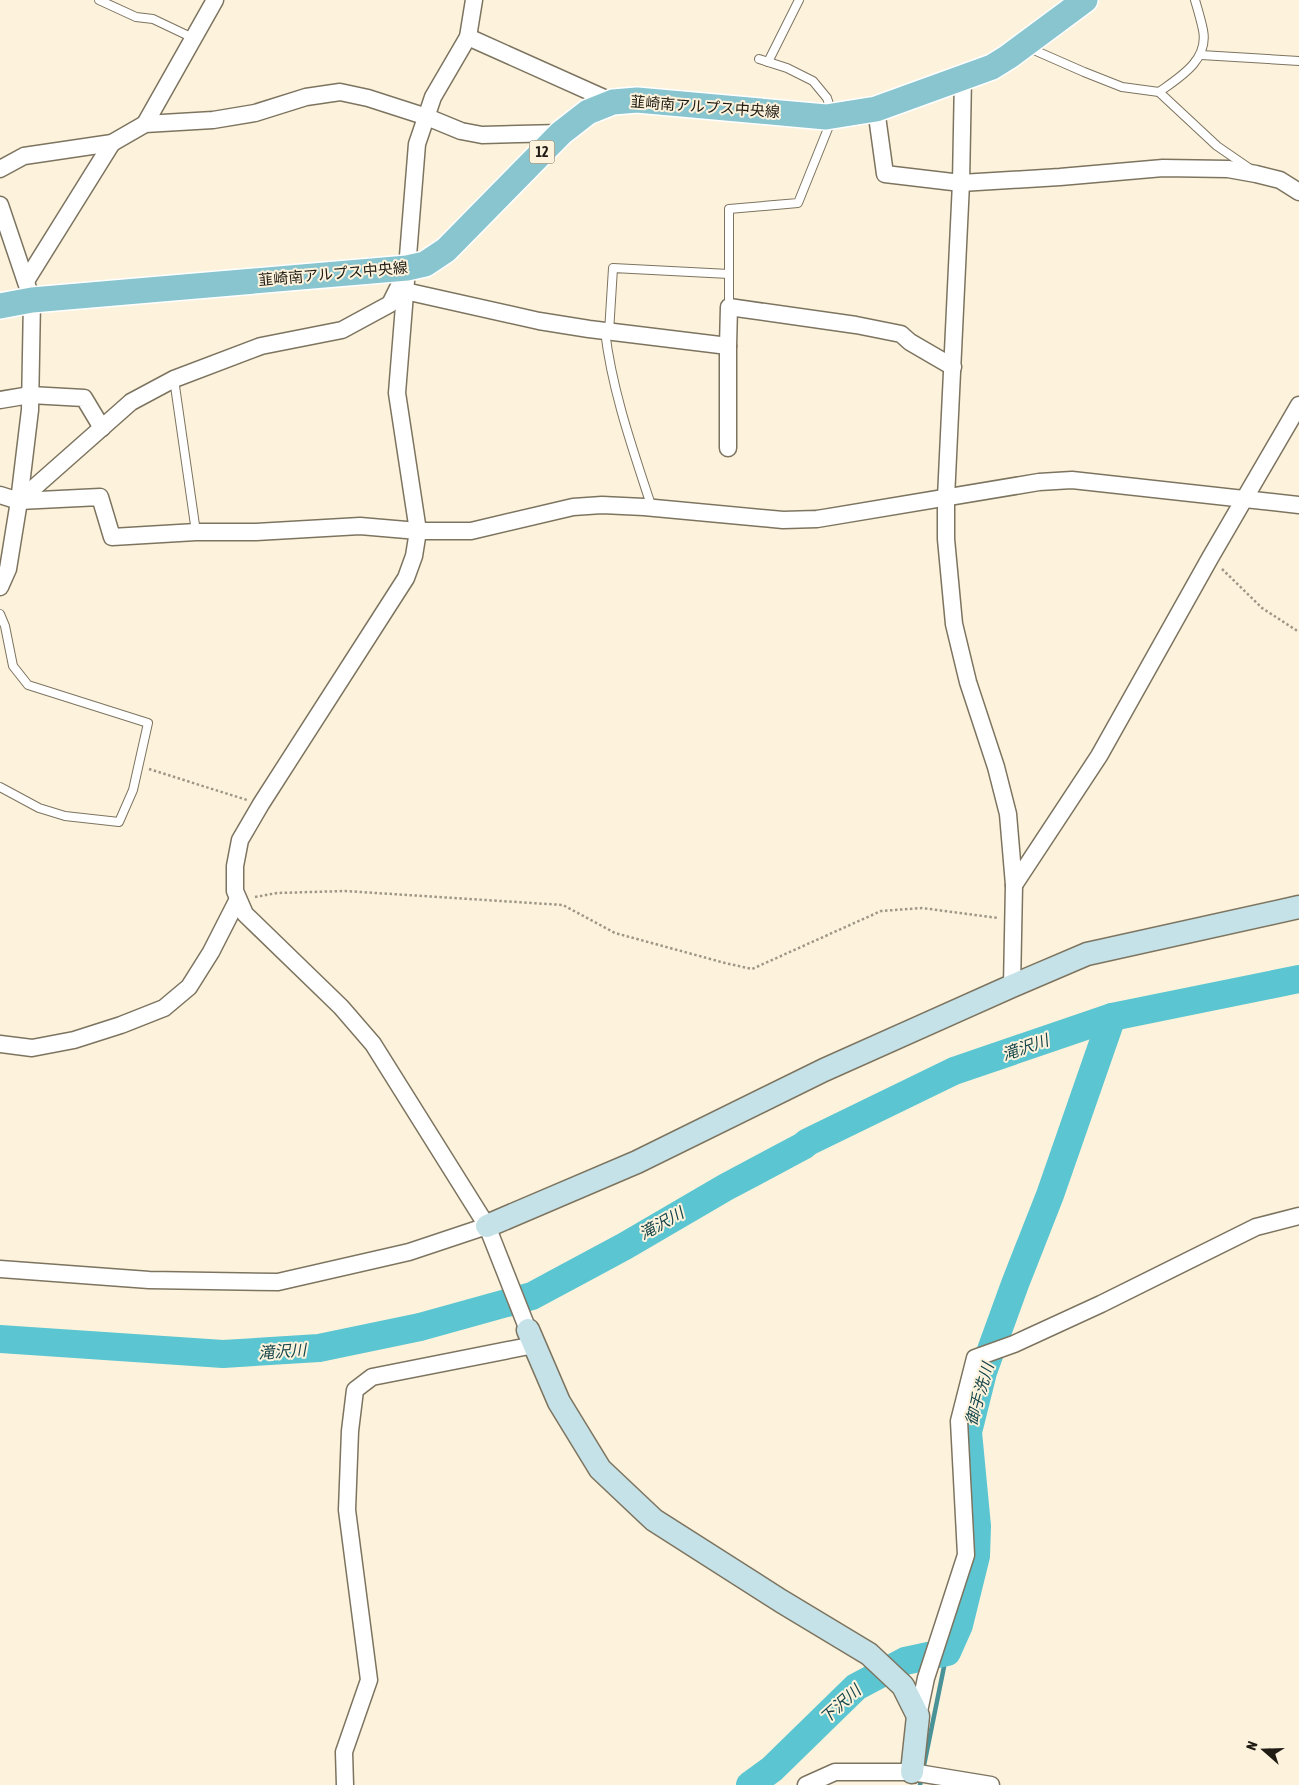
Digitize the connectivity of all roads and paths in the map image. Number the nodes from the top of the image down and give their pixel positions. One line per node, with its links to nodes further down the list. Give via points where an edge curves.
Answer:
1 (99, 0): 8 (lane, via 136,17 153,19)
2 (215, 0): 8 (street)
3 (474, 0): 7 (street)
4 (799, 0): 13 (lane)
5 (1083, 0): 9 (main road, 韮崎南アルプス中央線 / 12)
6 (1195, 0): 10 (lane, via 1204,32)
7 (468, 37): 16 (street); 19 (street, via 433,97)
8 (193, 38): 20 (street)
9 (1023, 46): 14 (main road, 韮崎南アルプス中央線 / 12, via 992,67); 15 (lane, via 1122,87)
10 (1201, 55): 12 (lane); 15 (lane, via 1185,74)
11 (759, 59): 13 (lane)
12 (1299, 61)
13 (768, 62): 18 (lane, via 813,81 828,98)
14 (963, 77): 17 (main road, 韮崎南アルプス中央線 / 12); 25 (street)
15 (1159, 92): 24 (lane, via 1217,146)
16 (613, 102): 18 (main road, 韮崎南アルプス中央線 / 12, via 637,100); 21 (main road, 韮崎南アルプス中央線 / 12, via 588,112)
17 (876, 109): 18 (main road, 韮崎南アルプス中央線 / 12); 25 (street, via 885,174)
18 (833, 116): 28 (lane, via 798,203 729,209)
19 (427, 117): 20 (street, via 340,92 306,97 256,113 213,120); 21 (street, via 461,131 482,135); 29 (street, via 417,144)
20 (145, 124): 22 (street)
21 (561, 133): 29 (main road, 韮崎南アルプス中央線 / 12, via 446,250)
22 (112, 143): 23 (street, via 24,156); 30 (street)
23 (0, 169)
24 (1256, 174): 25 (street, via 1228,169 1163,168); 26 (street, via 1280,180)
25 (962, 183): 35 (street)
26 (1299, 192)
27 (0, 205): 30 (street)
28 (729, 274): 32 (lane); 33 (lane, via 613,268)
29 (406, 280): 30 (main road, 韮崎南アルプス中央線 / 12); 33 (street, via 539,321); 36 (street, via 390,304 342,330 261,346); 48 (street, via 397,393)
30 (29, 291): 31 (main road, 韮崎南アルプス中央線 / 12); 37 (street)
31 (0, 306)
32 (729, 307): 34 (street); 35 (street, via 900,334)
33 (607, 332): 34 (street); 47 (lane, via 607,351)
34 (728, 346): 41 (street)
35 (953, 367): 43 (street)
36 (174, 379): 40 (street, via 130,402); 49 (lane)
37 (30, 395): 38 (street); 40 (street, via 84,398); 45 (street)
38 (0, 400)
39 (1299, 405): 44 (street)
40 (102, 428): 45 (street)
41 (728, 448)
42 (0, 495): 45 (street)
43 (946, 498): 44 (street, via 1039,482 1072,480); 47 (street, via 817,519 783,520); 57 (street, via 946,539 954,624 1008,814)
44 (1244, 500): 46 (street); 50 (street)
45 (19, 501): 49 (street, via 100,497 112,537); 51 (street, via 8,569)
46 (1299, 505)
47 (652, 508): 48 (street, via 573,507 471,532)
48 (418, 531): 49 (street, via 360,526); 56 (street, via 406,578)
49 (196, 532)
50 (1210, 558): 53 (path, via 1262,608); 57 (street, via 1099,756)
51 (0, 587)
52 (0, 614): 54 (lane, via 6,626 13,666 28,685 148,723)
53 (1299, 632)
54 (138, 766): 55 (lane, via 133,790 119,822 65,816 40,808); 56 (path)
55 (0, 787)
56 (260, 804): 58 (street, via 240,840 235,866)
57 (1014, 885): 60 (street)
58 (238, 899): 60 (path, via 277,893 345,891 563,905 616,933 752,969 881,911 922,908); 62 (street, via 189,987 164,1008 74,1040 32,1048); 64 (street, via 244,914 341,1007 373,1044)
59 (1299, 907): 61 (street, via 1087,954)
60 (1013, 921): 61 (street)
61 (1012, 986): 64 (street, via 824,1070 637,1162)
62 (0, 1044)
63 (1299, 1216): 67 (street, via 1256,1227 1101,1304 975,1358 960,1421 966,1555 926,1678)
64 (487, 1226): 65 (street, via 409,1252 278,1282 149,1280); 66 (street)
65 (0, 1270)
66 (531, 1338): 67 (street, via 558,1402 600,1469 654,1520 869,1654 902,1686); 69 (street, via 372,1377 355,1390 347,1510 369,1680 344,1752)
67 (918, 1716): 68 (street)
68 (912, 1777): 70 (street, via 835,1772); 71 (street, via 939,1777)
69 (345, 1785)
70 (806, 1785)
71 (991, 1785)

